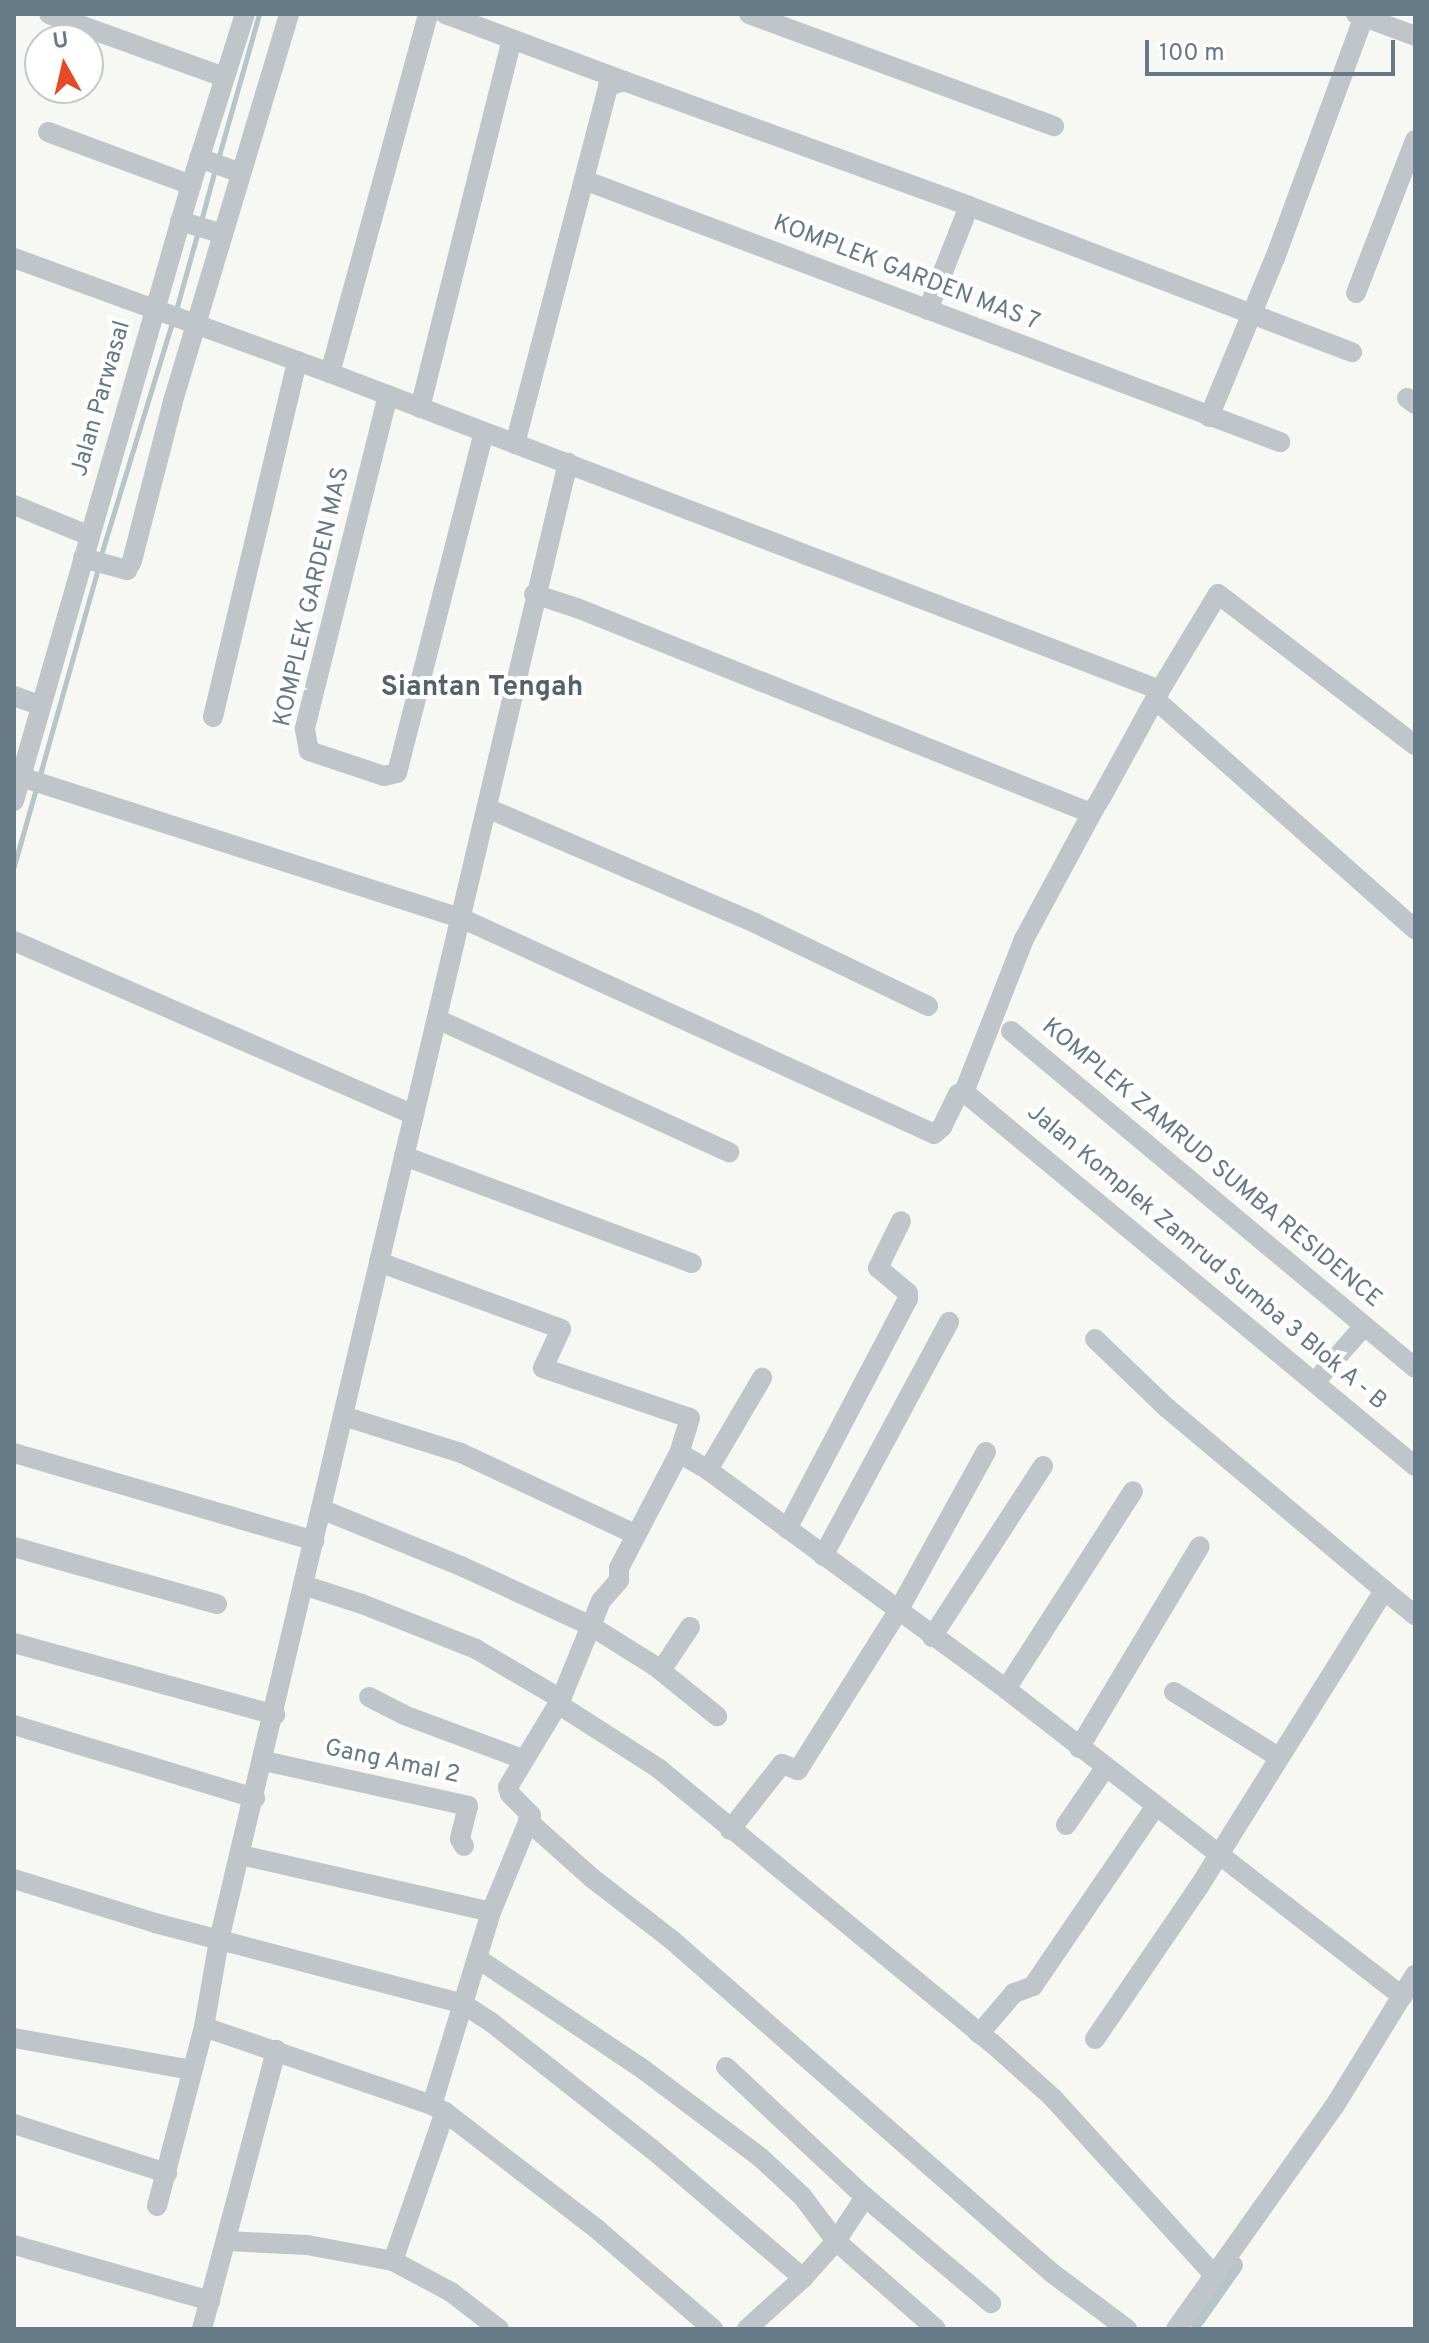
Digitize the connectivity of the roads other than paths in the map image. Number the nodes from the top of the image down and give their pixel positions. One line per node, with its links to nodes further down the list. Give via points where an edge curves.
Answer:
1 (49, 14): 10 (street)
2 (245, 14): 10 (street, Jalan Parwasal)
3 (289, 14): 15 (street)
4 (428, 14): 27 (street)
5 (445, 14): 9 (street)
6 (749, 14): 12 (street)
7 (1361, 15): 8 (street); 23 (street)
8 (1415, 36)
9 (512, 39): 11 (street); 29 (street)
10 (224, 77): 15 (street, Jalan Parwasal)
11 (624, 81): 16 (street, via 608,86); 18 (street)
12 (1054, 126)
13 (48, 132): 17 (street)
14 (1415, 140): 21 (street)
15 (219, 165): 17 (street, Jalan Parwasal); 19 (street)
16 (584, 180): 22 (street, KOMPLEK GARDEN MAS 7); 33 (street)
17 (191, 185): 19 (street, Jalan Parwasal)
18 (969, 206): 22 (street); 23 (street)
19 (201, 228): 24 (street, Jalan Parwasal); 24 (street)
20 (14, 258): 24 (street)
21 (1356, 293)
22 (928, 310): 30 (street, KOMPLEK GARDEN MAS 7)
23 (1252, 313): 25 (street); 30 (street)
24 (175, 317): 26 (street); 36 (street, Jalan Parwasal); 37 (street, via 130,567)
25 (1352, 352)
26 (297, 361): 27 (street); 42 (street)
27 (330, 373): 28 (street)
28 (388, 395): 29 (street); 31 (street, KOMPLEK GARDEN MAS, via 305,729 309,751 384,776 397,773)
29 (420, 408): 31 (street)
30 (1209, 417): 32 (street, KOMPLEK GARDEN MAS 7)
31 (484, 432): 33 (street)
32 (1280, 442)
33 (515, 444): 34 (street)
34 (568, 463): 38 (street); 39 (street)
35 (14, 505): 36 (street)
36 (90, 536): 37 (street, Jalan Parwasal)
37 (94, 561): 41 (street, Jalan Parwasal)
38 (534, 594): 45 (street); 46 (street, via 1082,809)
39 (1158, 695): 43 (street, via 1218,594); 46 (street); 48 (street)
40 (14, 696): 41 (street)
41 (41, 706): 44 (street, Jalan Parwasal)
42 (213, 717)
43 (1415, 745)
44 (24, 785): 47 (street)
45 (487, 808): 47 (street); 50 (street, via 755,923)
46 (1094, 809): 53 (street, via 1024,939)
47 (461, 918): 51 (street); 53 (street, via 928,1132 938,1133)
48 (1415, 929)
49 (14, 941): 54 (street)
50 (928, 1006)
51 (439, 1020): 54 (street); 55 (street)
52 (1011, 1031): 61 (street, KOMPLEK ZAMRUD SUMBA RESIDENCE)
53 (964, 1092): 65 (street, Jalan Komplek Zamrud Sumba 3 Blok A - B)
54 (414, 1115): 56 (street)
55 (729, 1152)
56 (404, 1156): 58 (street); 59 (street)
57 (901, 1221): 75 (street, via 878,1268 908,1293 908,1299)
58 (379, 1262): 66 (street); 69 (street, via 561,1329 543,1368 690,1418)
59 (692, 1263)
60 (949, 1322): 80 (street)
61 (1364, 1326): 63 (street, KOMPLEK ZAMRUD SUMBA RESIDENCE); 65 (street)
62 (1095, 1339): 82 (street, via 1168,1409)
63 (1415, 1368)
64 (762, 1378): 72 (street)
65 (1315, 1382): 71 (street, Jalan Komplek Zamrud Sumba 3 Blok A - B)
66 (343, 1416): 74 (street); 76 (street, via 461,1453)
67 (986, 1452): 84 (street)
68 (14, 1453): 77 (street)
69 (679, 1453): 72 (street); 76 (street)
70 (1043, 1466): 88 (street)
71 (1415, 1466)
72 (708, 1470): 75 (street)
73 (1133, 1491): 91 (street)
74 (321, 1509): 77 (street); 86 (street)
75 (787, 1529): 80 (street)
76 (635, 1534): 86 (street, via 619,1580 607,1590)
77 (314, 1541): 81 (street)
78 (1200, 1546): 98 (street)
79 (14, 1547): 83 (street)
80 (823, 1556): 84 (street)
81 (303, 1585): 94 (street, via 476,1649); 95 (street)
82 (1384, 1590): 85 (street); 99 (street)
83 (217, 1604)
84 (897, 1613): 88 (street); 107 (street, via 798,1770 782,1764)
85 (1415, 1615)
86 (591, 1626): 90 (street); 94 (street)
87 (690, 1627): 90 (street, via 664,1666)
88 (932, 1637): 91 (street)
89 (14, 1643): 95 (street)
90 (655, 1666): 96 (street)
91 (1006, 1689): 98 (street)
92 (1174, 1692): 99 (street)
93 (369, 1697): 100 (street)
94 (559, 1702): 100 (street); 107 (street, via 648,1761)
95 (275, 1715): 101 (street)
96 (717, 1716)
97 (14, 1725): 103 (street)
98 (1079, 1748): 102 (street)
99 (1277, 1756): 109 (street)
100 (522, 1759): 105 (street, via 508,1791 529,1810)
101 (264, 1761): 103 (street); 108 (street, Gang Amal 2, via 468,1806 460,1839)
102 (1105, 1768): 104 (street); 106 (street)
103 (255, 1798): 110 (street)
104 (1156, 1806): 109 (street); 119 (street, via 1033,1986 1014,1993)
105 (528, 1821): 112 (street); 143 (street, via 752,2009 1029,2254)
106 (1066, 1825)
107 (730, 1830): 119 (street)
108 (464, 1846)
109 (1218, 1854): 116 (street); 121 (street)
110 (241, 1855): 112 (street); 113 (street)
111 (14, 1879): 113 (street)
112 (491, 1912): 114 (street)
113 (219, 1940): 117 (street); 118 (street)
114 (477, 1958): 117 (street); 131 (street, via 644,2070 761,2158 802,2196)
115 (1415, 1975): 116 (street)
116 (1403, 1997): 134 (street, via 1334,2107)
117 (463, 2004): 125 (street); 135 (street, via 652,2149)
118 (204, 2027): 122 (street); 124 (street)
119 (979, 2034): 134 (street, via 1053,2098)
120 (14, 2038): 124 (street)
121 (1095, 2039)
122 (276, 2050): 125 (street); 130 (street)
123 (726, 2067): 128 (street)
124 (192, 2070): 127 (street)
125 (439, 2109): 133 (street); 141 (street, via 598,2230)
126 (14, 2124): 127 (street)
127 (167, 2173): 129 (street)
128 (865, 2197): 131 (street); 137 (street)
129 (157, 2206)
130 (227, 2241): 133 (street, via 285,2243); 136 (street)
131 (836, 2241): 135 (street); 142 (street)
132 (14, 2245): 136 (street)
133 (393, 2261): 140 (street, via 451,2292)
134 (1215, 2276): 144 (street)
135 (803, 2278): 138 (street)
136 (210, 2301): 139 (street)
137 (991, 2303)
138 (760, 2325)
139 (202, 2329)
140 (499, 2329)
141 (713, 2329)
142 (936, 2329)
143 (1127, 2329)
144 (1176, 2329)

